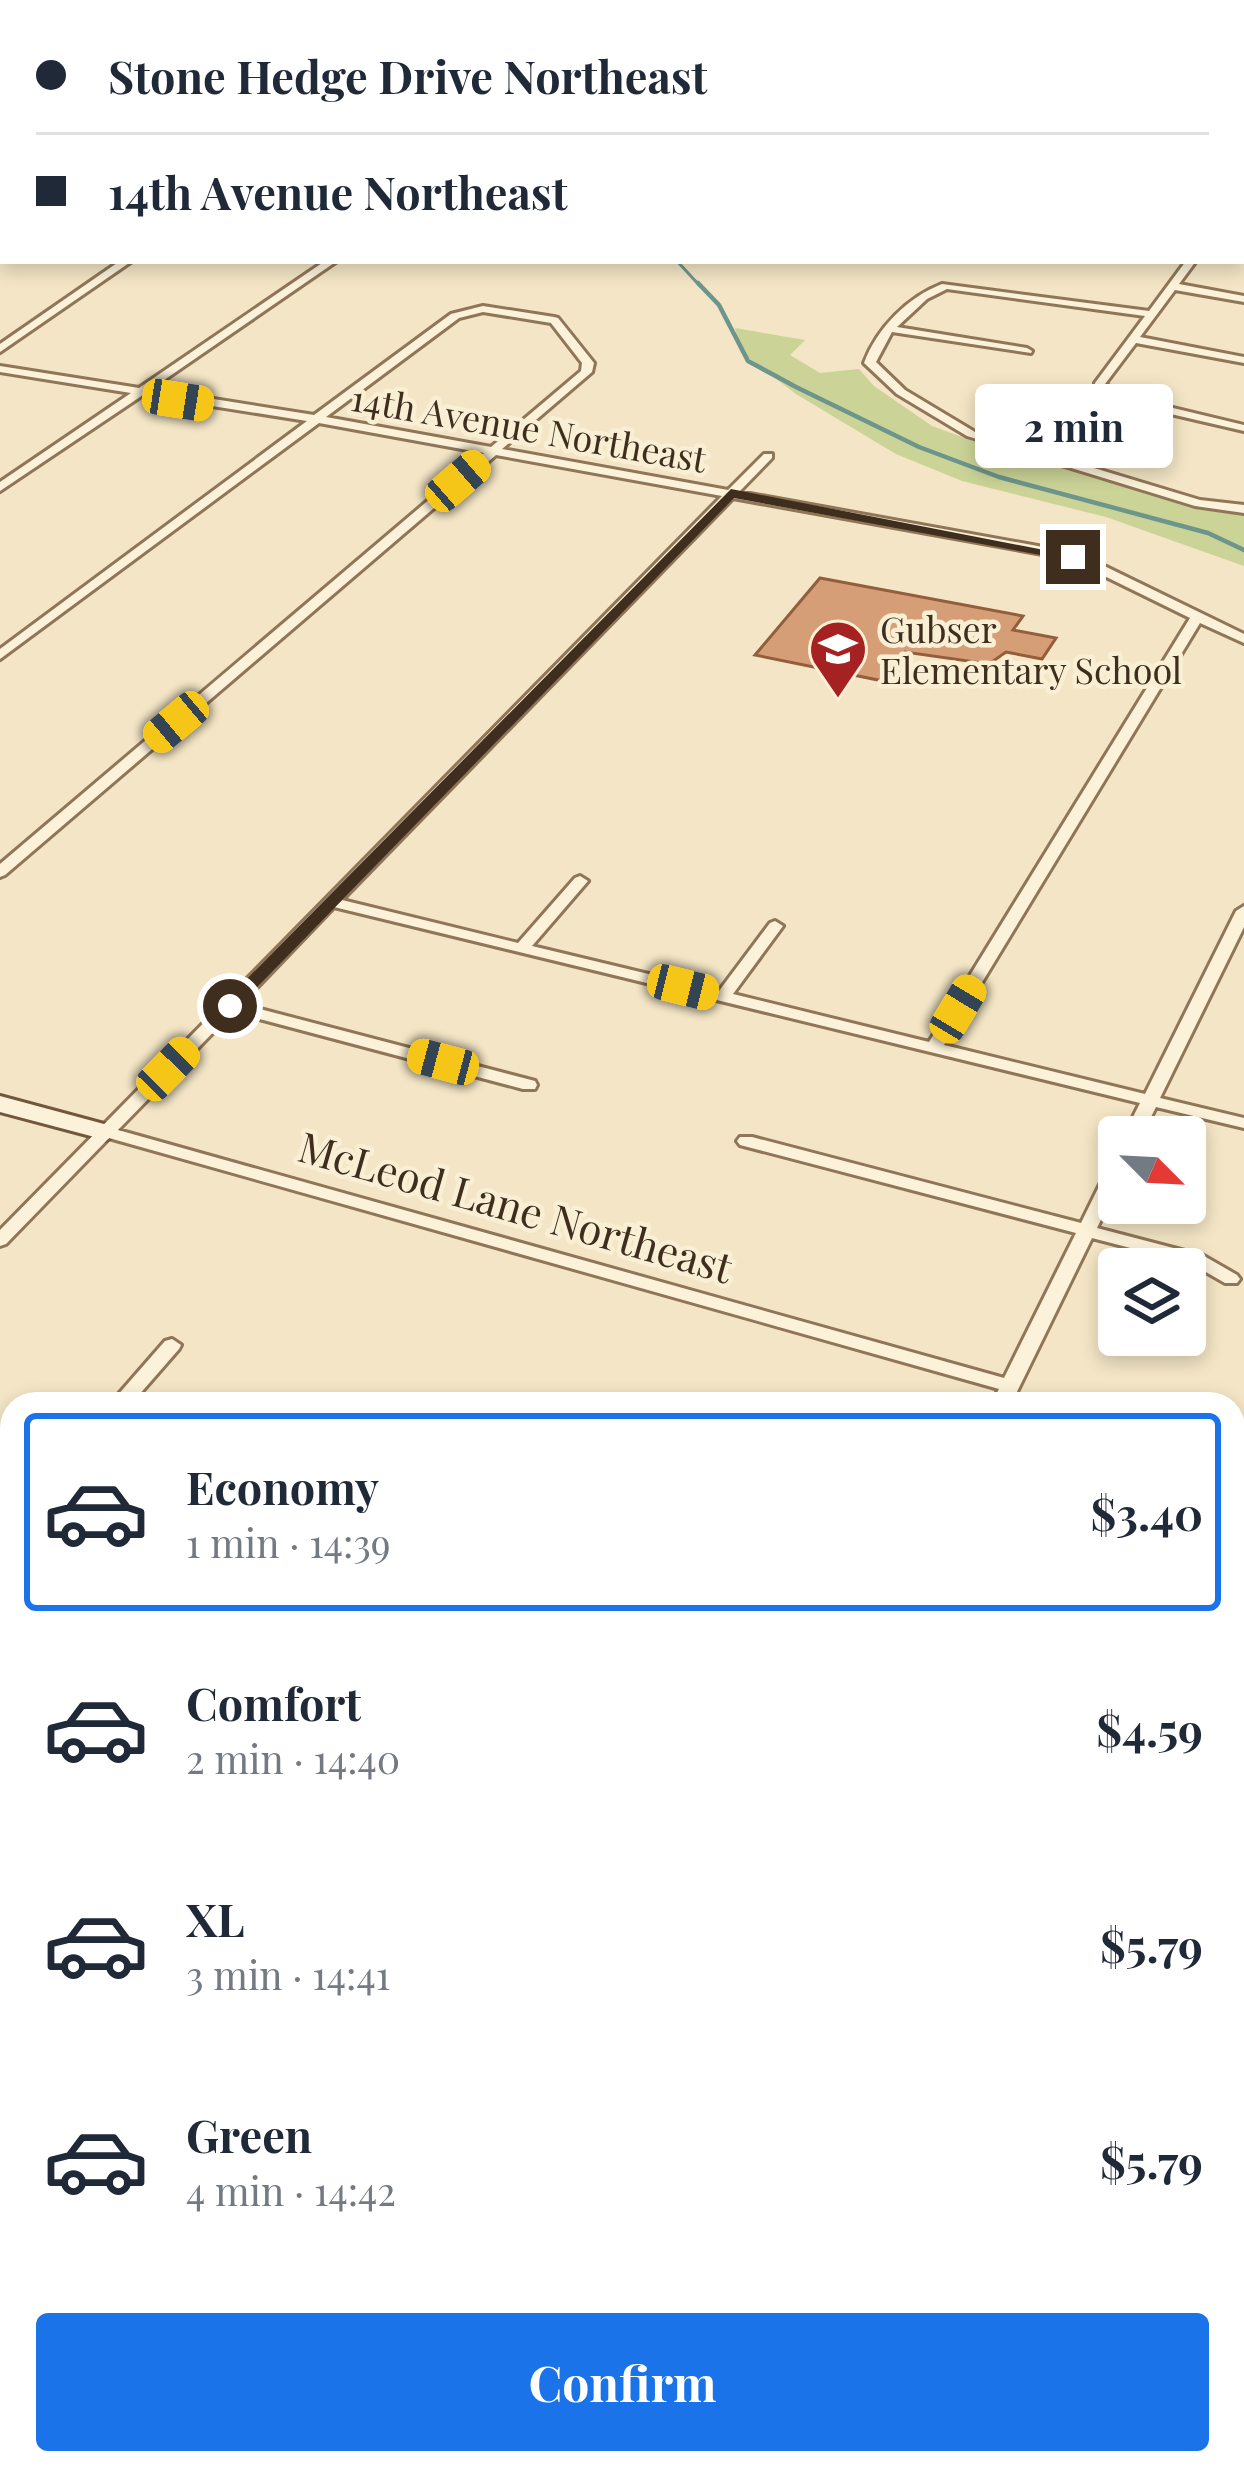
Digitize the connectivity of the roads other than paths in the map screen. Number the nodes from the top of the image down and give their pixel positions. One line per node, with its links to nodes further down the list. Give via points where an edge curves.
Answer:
1 (124, 264): 9 (street)
2 (328, 264): 13 (street)
3 (1189, 264): 4 (street)
4 (1171, 286): 5 (street); 6 (street)
5 (1244, 299)
6 (1150, 314): 7 (street, via 946,286 925,294); 8 (street)
7 (892, 329): 10 (street); 20 (street, via 870,363 959,430 1199,503)
8 (1131, 339): 11 (street); 15 (street, via 1100,379 1102,390)
9 (0, 349)
10 (1027, 350)
11 (1244, 360)
12 (0, 369): 13 (street, 14th Avenue Northeast)
13 (139, 393): 14 (street, 14th Avenue Northeast); 18 (street)
14 (316, 419): 16 (street, 14th Avenue Northeast); 16 (street, via 463,312 554,320 589,368); 23 (street)
15 (1244, 428)
16 (493, 451): 19 (street, 14th Avenue Northeast); 24 (street)
17 (768, 456): 19 (street)
18 (0, 487)
19 (731, 493): 21 (street, 14th Avenue Northeast, via 1065,555); 26 (street)
20 (1244, 509)
21 (1198, 616): 22 (street, 14th Avenue Northeast); 32 (street)
22 (1244, 639)
23 (0, 656)
24 (0, 872)
25 (580, 880): 29 (street)
26 (332, 902): 29 (street); 31 (street)
27 (1244, 911): 34 (street)
28 (775, 926): 30 (street)
29 (522, 948): 30 (street)
30 (723, 997): 32 (street)
31 (230, 1006): 33 (street); 38 (street)
32 (934, 1048): 34 (street)
33 (529, 1085)
34 (1150, 1101): 36 (street); 37 (street)
35 (0, 1104): 38 (street, McLeod Lane Northeast)
36 (1142, 1116)
37 (1244, 1124)
38 (106, 1132): 42 (street); 46 (street, McLeod Lane Northeast)
39 (746, 1141): 41 (street)
40 (1098, 1206): 41 (street)
41 (1086, 1230): 43 (street, via 1198,1260); 47 (street)
42 (0, 1240)
43 (1231, 1279)
44 (172, 1345): 45 (street)
45 (131, 1392)
46 (995, 1392)
47 (1006, 1392)

